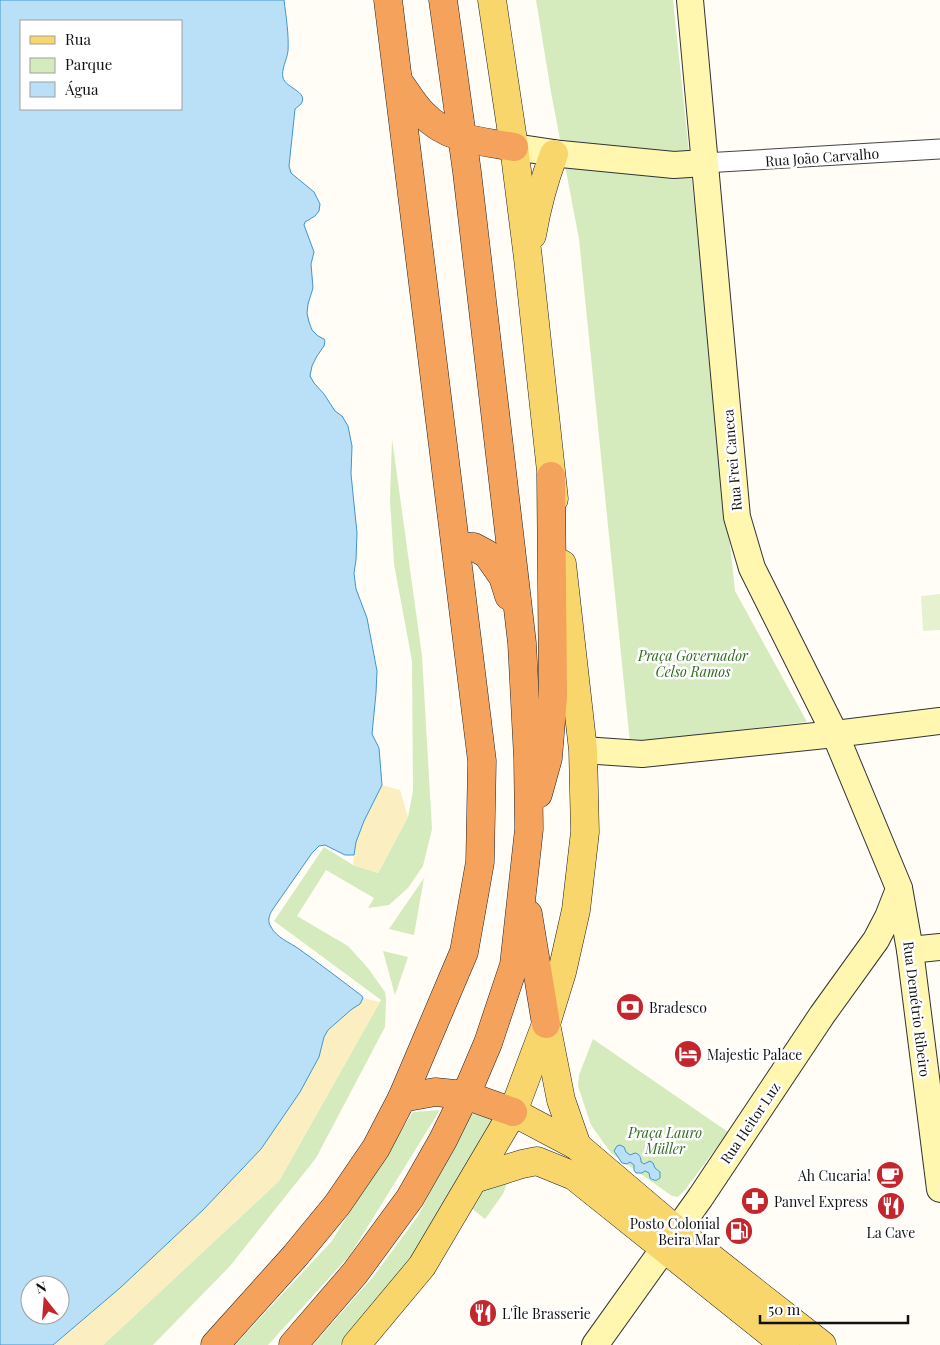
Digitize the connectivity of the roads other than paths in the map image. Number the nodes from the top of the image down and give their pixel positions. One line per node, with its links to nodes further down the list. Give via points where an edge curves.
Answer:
1 (388, 0): 5 (highway)
2 (443, 0): 6 (highway)
3 (492, 0): 7 (main road)
4 (690, 0): 10 (main road, Rua Frei Caneca)
5 (397, 79): 6 (highway, via 433,124); 13 (highway)
6 (462, 138): 7 (highway); 14 (highway)
7 (514, 147): 9 (main road); 11 (main road)
8 (940, 149): 10 (street, Rua João Carvalho)
9 (554, 154): 10 (main road, via 674,165); 11 (main road, via 535,214)
10 (704, 163): 16 (main road, Rua Frei Caneca, via 737,517 752,568)
11 (528, 258): 12 (main road)
12 (551, 476): 17 (main road); 18 (highway, via 553,696 548,758)
13 (456, 546): 14 (highway, via 474,547 486,554 503,577); 25 (highway, via 482,761 480,862 464,952)
14 (522, 643): 18 (highway)
15 (940, 720): 16 (main road)
16 (835, 734): 17 (main road, via 642,754); 20 (main road, Rua Frei Caneca)
17 (583, 750): 23 (main road, via 585,832 576,910)
18 (529, 829): 19 (highway)
19 (523, 886): 23 (highway); 24 (highway, via 514,965 488,1043)
20 (900, 888): 22 (main road, Rua Demétrio Ribeiro); 30 (main road, Rua Heitor Luz, via 876,940)
21 (940, 947): 22 (main road)
22 (910, 950): 29 (main road, Rua Demétrio Ribeiro)
23 (546, 1024): 26 (main road); 27 (main road, via 561,1100)
24 (465, 1095): 25 (highway, via 435,1092); 26 (highway); 32 (highway, via 410,1198 355,1273)
25 (402, 1098): 31 (highway, via 376,1148 337,1205)
26 (514, 1112): 27 (main road); 28 (main road)
27 (577, 1146): 30 (main road)
28 (474, 1179): 30 (main road, via 537,1161 574,1176); 33 (main road, via 422,1266)
29 (940, 1189)
30 (671, 1240): 34 (main road, Rua Heitor Luz); 35 (main road); 36 (main road)
31 (215, 1345)
32 (293, 1345)
33 (356, 1345)
34 (595, 1345)
35 (785, 1345)
36 (822, 1345)

